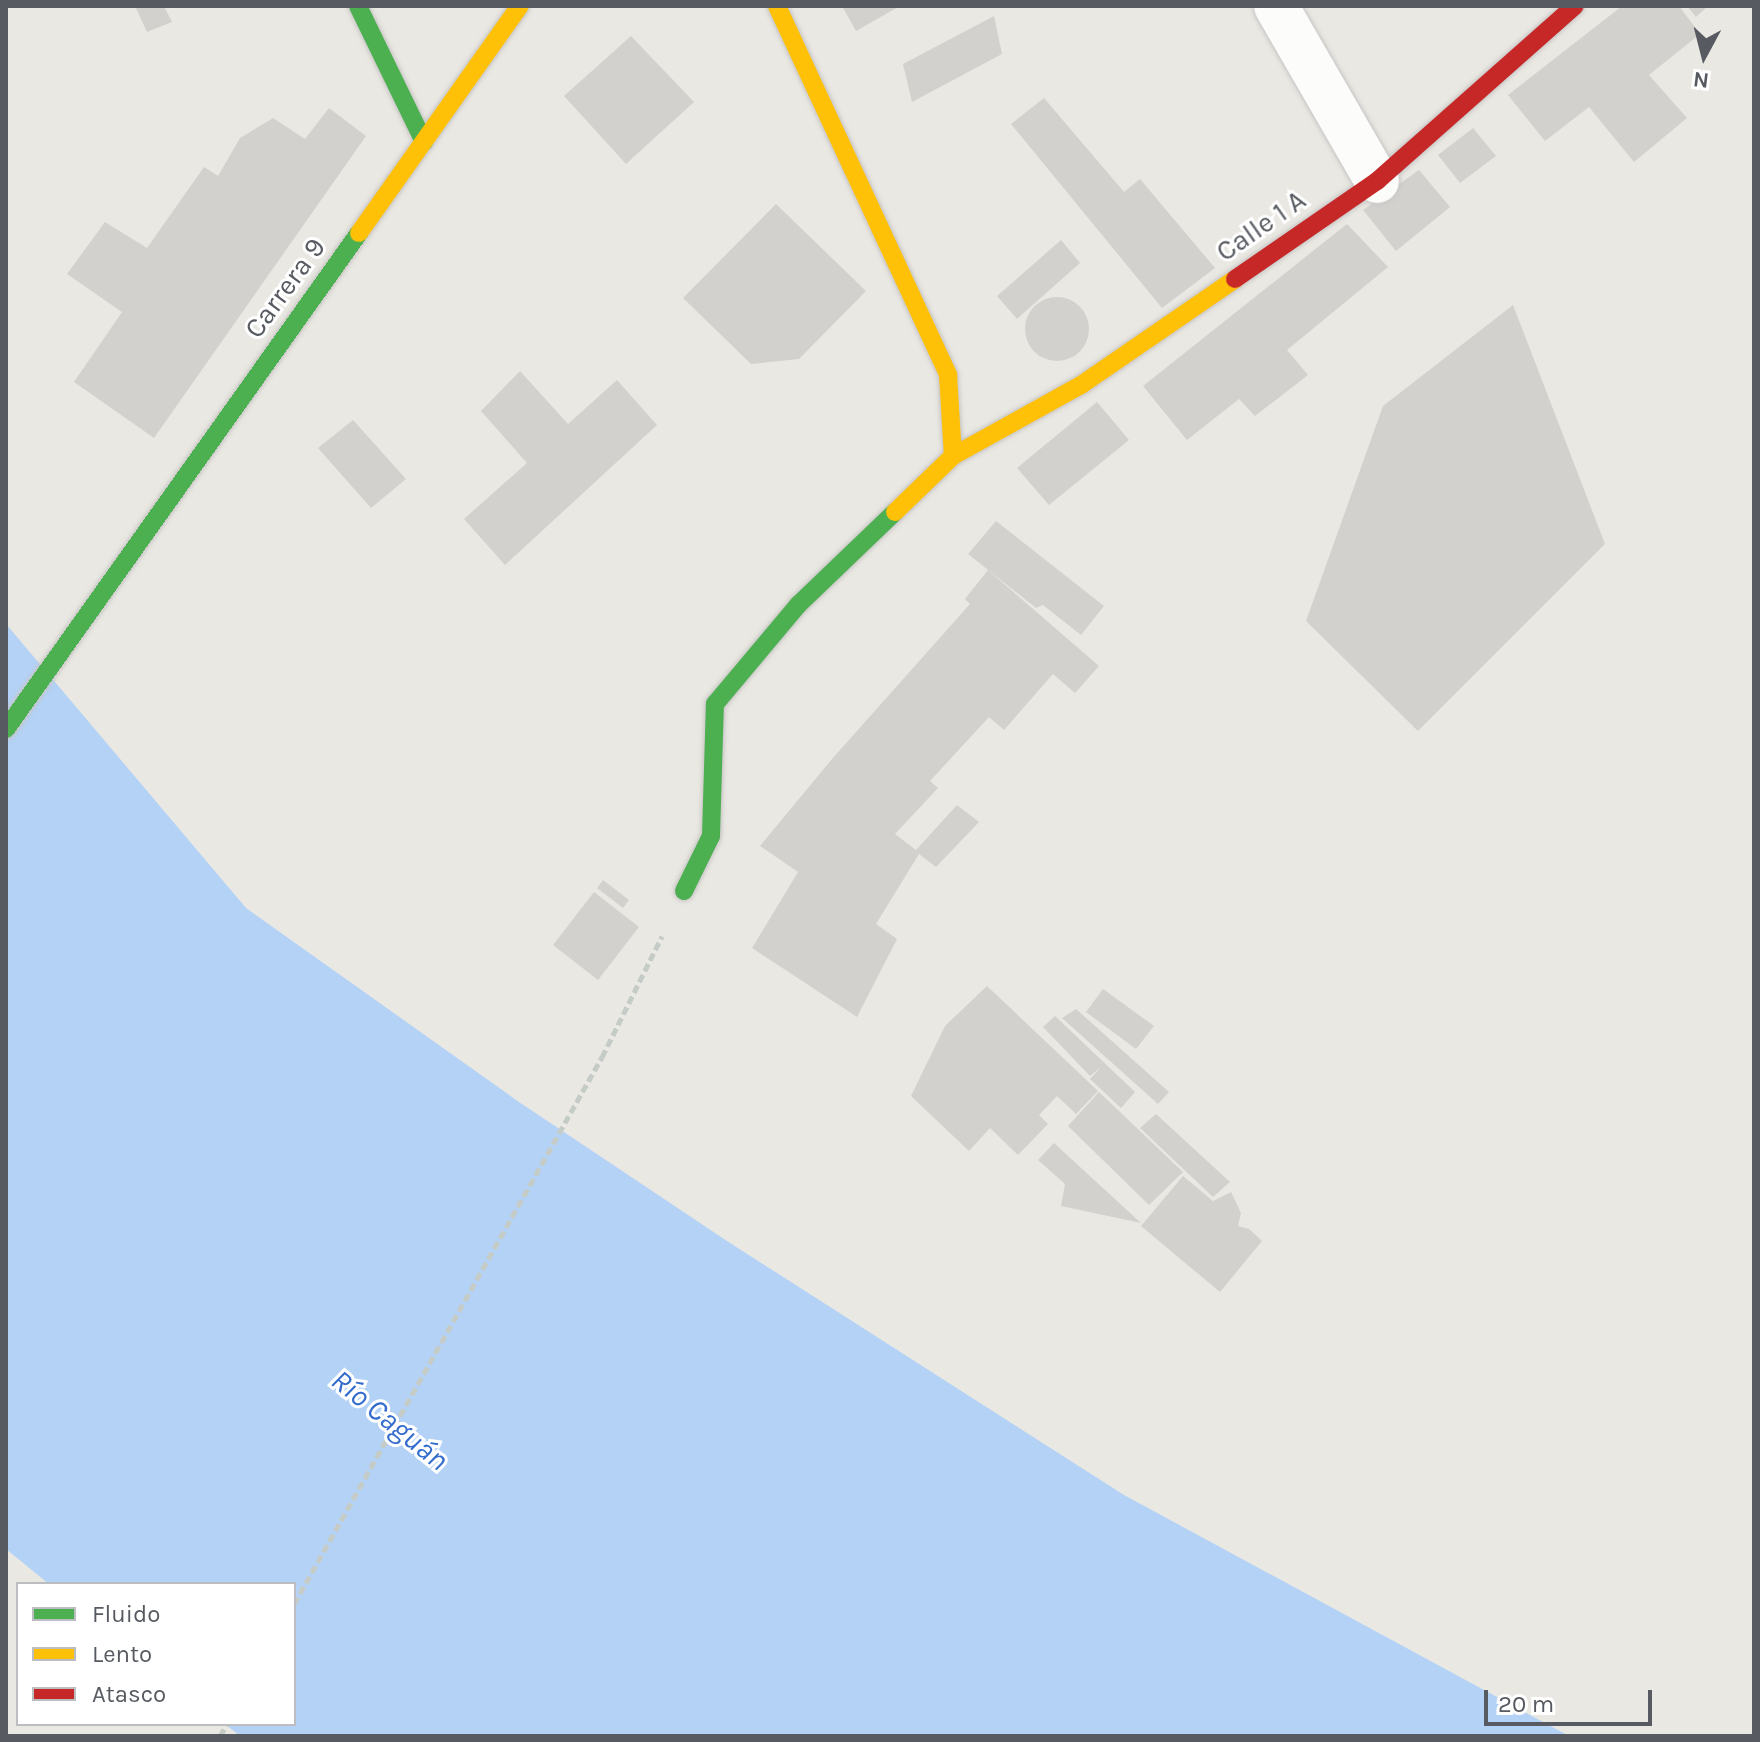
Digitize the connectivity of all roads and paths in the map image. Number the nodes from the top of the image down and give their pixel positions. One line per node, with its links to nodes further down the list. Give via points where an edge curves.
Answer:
1 (358, 6): 6 (street)
2 (520, 6): 6 (street, Carrera 9)
3 (777, 6): 8 (street, via 948,375)
4 (1276, 6): 7 (street)
5 (1575, 6): 7 (street, Calle 1 A)
6 (424, 142): 9 (street, Carrera 9)
7 (1377, 181): 8 (street, Calle 1 A, via 1081,385)
8 (953, 456): 10 (street, Calle 1 A, via 798,605 715,704 711,836)
9 (6, 729)
10 (684, 891): 11 (path, via 602,1057)
11 (296, 1600)

